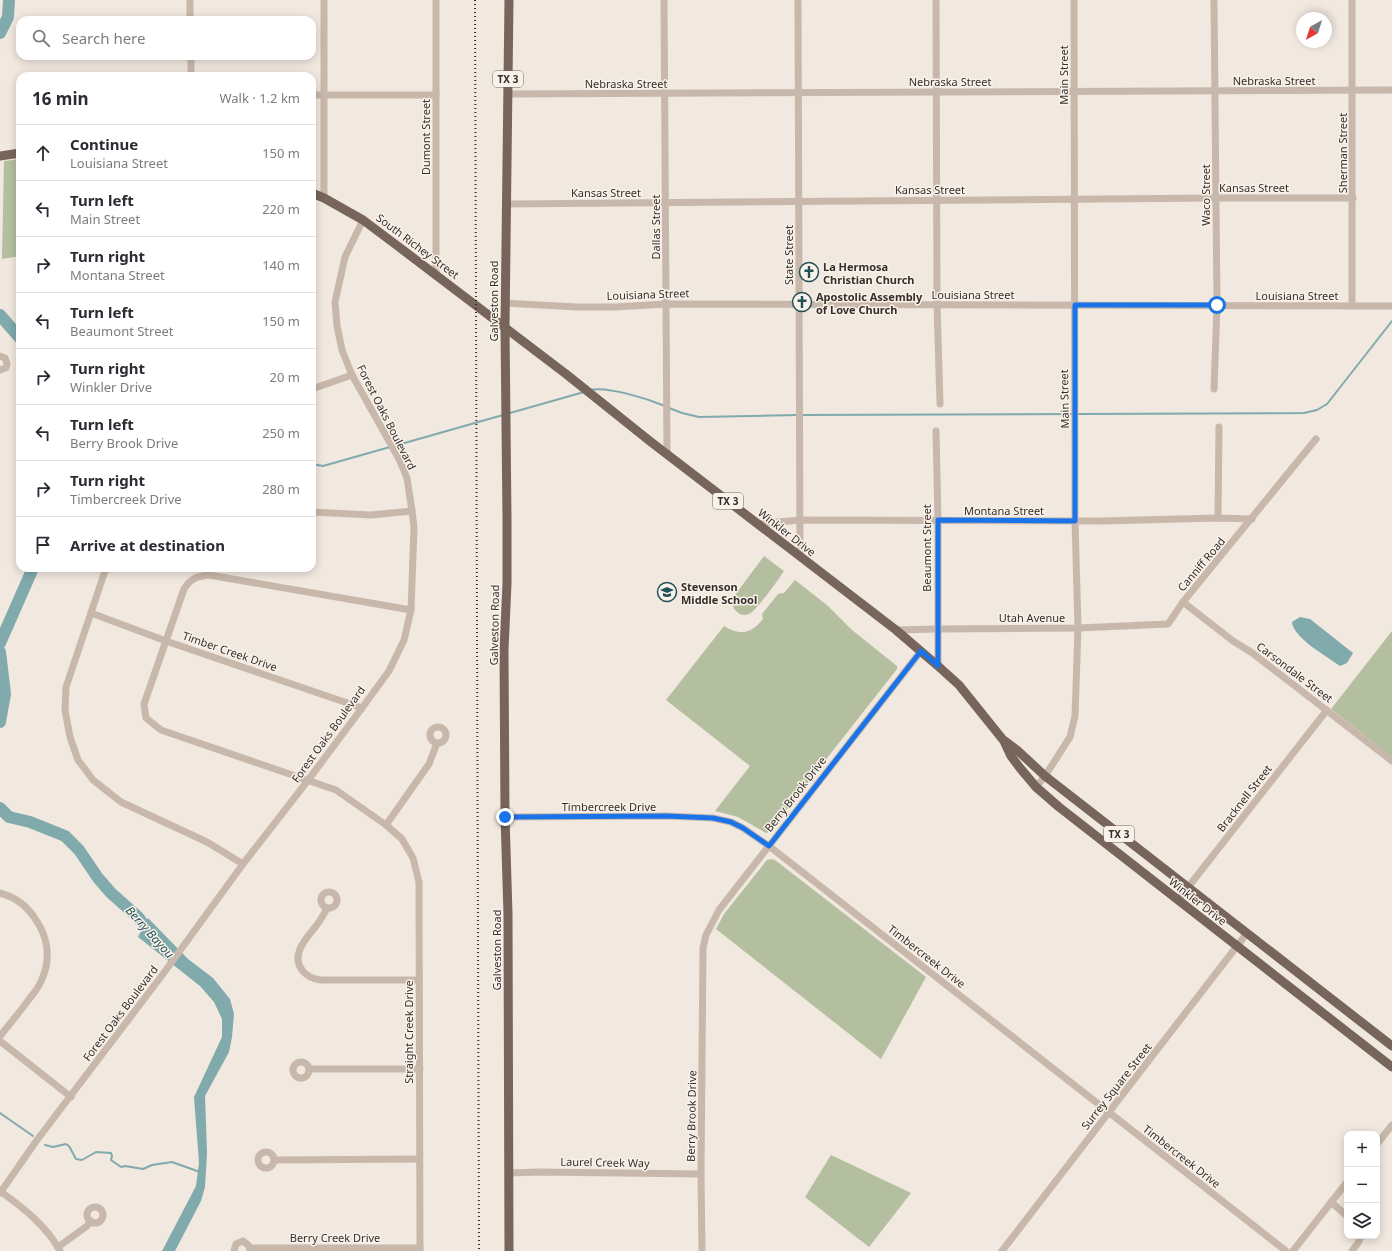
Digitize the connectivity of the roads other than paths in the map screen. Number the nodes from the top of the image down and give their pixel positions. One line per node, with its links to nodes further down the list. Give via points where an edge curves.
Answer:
1 (190, 0): 11 (street)
2 (324, 0): 23 (street)
3 (436, 0): 24 (street, Dumont Street)
4 (509, 0): 20 (main road, Galveston Road / TX 3)
5 (664, 0): 21 (street, Dallas Street)
6 (798, 0): 19 (street, State Street)
7 (936, 0): 17 (street)
8 (1074, 0): 18 (street, Main Street)
9 (1214, 0): 16 (street, Waco Street)
10 (1352, 0): 14 (street, Sherman Street)
11 (190, 16)
12 (191, 60): 13 (street)
13 (191, 72)
14 (1352, 90): 15 (street, Nebraska Street); 16 (street, Nebraska Street); 30 (street, Sherman Street)
15 (1392, 90)
16 (1215, 91): 18 (street, Nebraska Street); 29 (street, Waco Street)
17 (936, 92): 18 (street, Nebraska Street); 19 (street, Nebraska Street); 32 (street)
18 (1074, 92): 31 (street, Main Street)
19 (798, 93): 21 (street, Nebraska Street); 33 (street, State Street)
20 (508, 94): 21 (street, Nebraska Street); 35 (main road, Galveston Road / TX 3)
21 (665, 94): 34 (street, Dallas Street)
22 (316, 95): 23 (street)
23 (324, 95): 24 (street); 28 (street)
24 (436, 95): 37 (street, Dumont Street)
25 (16, 154): 26 (main road)
26 (0, 156)
27 (316, 195): 28 (main road, South Richey Street)
28 (324, 198): 36 (main road, South Richey Street)
29 (1216, 198): 30 (street, Kansas Street); 31 (street, Kansas Street); 43 (street, Waco Street)
30 (1353, 198): 44 (street, Sherman Street)
31 (1074, 199): 32 (street, Kansas Street); 42 (street, Main Street)
32 (936, 200): 33 (street, Kansas Street); 41 (street)
33 (799, 201): 34 (street, Kansas Street); 40 (street, State Street)
34 (666, 202): 35 (street, Kansas Street); 39 (street, Dallas Street)
35 (507, 204): 38 (main road, Galveston Road / TX 3)
36 (363, 220): 37 (main road, South Richey Street); 49 (street, Forest Oaks Boulevard, via 345,257 335,302 342,350)
37 (436, 275): 46 (main road, South Richey Street)
38 (505, 304): 39 (street, Louisiana Street, via 577,307); 46 (main road, Galveston Road / TX 3)
39 (666, 304): 40 (street, Louisiana Street); 56 (street, Dallas Street)
40 (799, 304): 41 (street, Louisiana Street); 61 (street, State Street)
41 (937, 305): 42 (street, Louisiana Street); 52 (street)
42 (1075, 305): 43 (street, Louisiana Street); 63 (street, Main Street)
43 (1217, 305): 44 (street, Louisiana Street); 51 (street, Waco Street)
44 (1352, 306): 45 (street, Louisiana Street)
45 (1392, 306)
46 (505, 327): 56 (main road, Winkler Drive / TX 3); 85 (main road, Galveston Road)
47 (0, 356): 48 (street, via 7,362 6,368)
48 (0, 370)
49 (352, 375): 50 (street); 57 (street, Forest Oaks Boulevard, via 399,459 406,478)
50 (316, 387)
51 (1214, 389)
52 (940, 404)
53 (1219, 427): 59 (street)
54 (936, 431): 62 (street, Beaumont Street)
55 (1316, 439): 60 (street, Canniff Road)
56 (667, 453): 64 (main road, Winkler Drive / TX 3)
57 (412, 511): 58 (street, via 371,514); 68 (street, Forest Oaks Boulevard, via 414,527)
58 (316, 512)
59 (1218, 518): 60 (street, Montana Street); 63 (street, Montana Street)
60 (1252, 519): 67 (street, Canniff Road)
61 (800, 520): 62 (street, Montana Street); 64 (street, Montana Street); 65 (street, State Street)
62 (938, 520): 63 (street, Montana Street); 72 (street, Beaumont Street)
63 (1075, 521): 71 (street, Main Street)
64 (756, 524): 65 (main road, Winkler Drive / TX 3)
65 (800, 557): 73 (main road, Winkler Drive / TX 3)
66 (105, 572): 69 (street)
67 (1183, 602): 70 (street, Canniff Road); 78 (street, Carsondale Street)
68 (411, 610): 74 (street, Straight Creek Drive, via 209,575 199,576 184,589); 77 (street, Forest Oaks Boulevard, via 404,640 389,671)
69 (91, 613): 74 (street, Timber Creek Drive); 88 (street, via 66,687 65,710 78,760 93,780 121,802 207,842)
70 (1168, 624): 71 (street, Utah Avenue)
71 (1078, 628): 72 (street, Utah Avenue); 82 (street, Main Street, via 1073,727 1070,737)
72 (937, 629): 73 (street, Utah Avenue); 76 (street, Beaumont Street)
73 (896, 630): 75 (main road, Winkler Drive / TX 3)
74 (166, 641): 77 (street, Timber Creek Drive); 83 (street, Straight Creek Drive, via 144,704 146,718 162,730)
75 (921, 651): 76 (main road, Winkler Drive / TX 3); 87 (street, Berry Brook Drive)
76 (938, 666): 79 (main road, Winkler Drive / TX 3, via 958,685)
77 (362, 708): 83 (street, Forest Oaks Boulevard)
78 (1327, 710): 81 (street, Carsondale Street); 89 (street, Bracknell Street)
79 (1004, 741): 82 (main road, Winkler Drive / TX 3); 84 (main road, Winkler Drive / TX 3, via 1011,756)
80 (437, 743): 86 (street, via 429,764)
81 (1392, 761)
82 (1045, 776): 84 (street, Main Street); 89 (main road, Winkler Drive / TX 3)
83 (309, 779): 86 (street, Straight Creek Drive, via 336,790); 88 (street, Forest Oaks Boulevard)
84 (1036, 787): 91 (main road, Winkler Drive / TX 3)
85 (505, 817): 87 (street, Timbercreek Drive, via 713,818 743,828); 110 (main road, Galveston Road)
86 (386, 825): 95 (street, Straight Creek Drive, via 402,839 417,871)
87 (769, 846): 105 (street, Timbercreek Drive); 111 (street, Berry Brook Drive, via 719,910 703,948)
88 (244, 864): 104 (street, Forest Oaks Boulevard)
89 (1188, 887): 91 (street, Bracknell Street); 93 (main road, Winkler Drive / TX 3)
90 (0, 893): 98 (street, via 15,899 31,913 46,939 47,948 42,979 37,989)
91 (1178, 900): 94 (main road, Winkler Drive / TX 3)
92 (327, 908): 95 (street, via 298,954 299,966 307,976 321,980)
93 (1247, 933): 94 (street, Surrey Square Street); 96 (main road, Winkler Drive / TX 3)
94 (1237, 947): 97 (main road, Winkler Drive / TX 3); 105 (street, Surrey Square Street)
95 (419, 980): 103 (street, Straight Creek Drive)
96 (1309, 982): 97 (main road); 100 (main road, Winkler Drive / TX 3)
97 (1299, 995): 101 (main road, Winkler Drive / TX 3)
98 (0, 1036)
99 (0, 1041): 104 (street)
100 (1392, 1046)
101 (1392, 1067)
102 (309, 1069): 103 (street)
103 (420, 1069): 108 (street, Straight Creek Drive)
104 (71, 1097): 113 (street, Forest Oaks Boulevard)
105 (1110, 1112): 124 (street, Surrey Square Street); 125 (street, Timbercreek Drive)
106 (1392, 1125): 107 (street)
107 (1380, 1140)
108 (419, 1159): 109 (street); 120 (street, Straight Creek Drive)
109 (274, 1160)
110 (509, 1173): 111 (street, Laurel Creek Way); 122 (main road, Galveston Road)
111 (701, 1174): 123 (street, Berry Brook Drive)
112 (1344, 1186): 114 (street)
113 (0, 1192): 118 (street, via 34,1218)
114 (1331, 1202): 115 (street); 126 (street)
115 (1344, 1213)
116 (91, 1221): 118 (street)
117 (1360, 1239): 127 (street)
118 (59, 1249)
119 (250, 1250): 120 (street, Berry Creek Drive); 121 (street, Berry Creek Drive, via 248,1244 240,1241)
120 (420, 1250)
121 (234, 1251)
122 (509, 1251)
123 (702, 1251)
124 (1002, 1251)
125 (1286, 1251)
126 (1293, 1251)
127 (1352, 1251)

